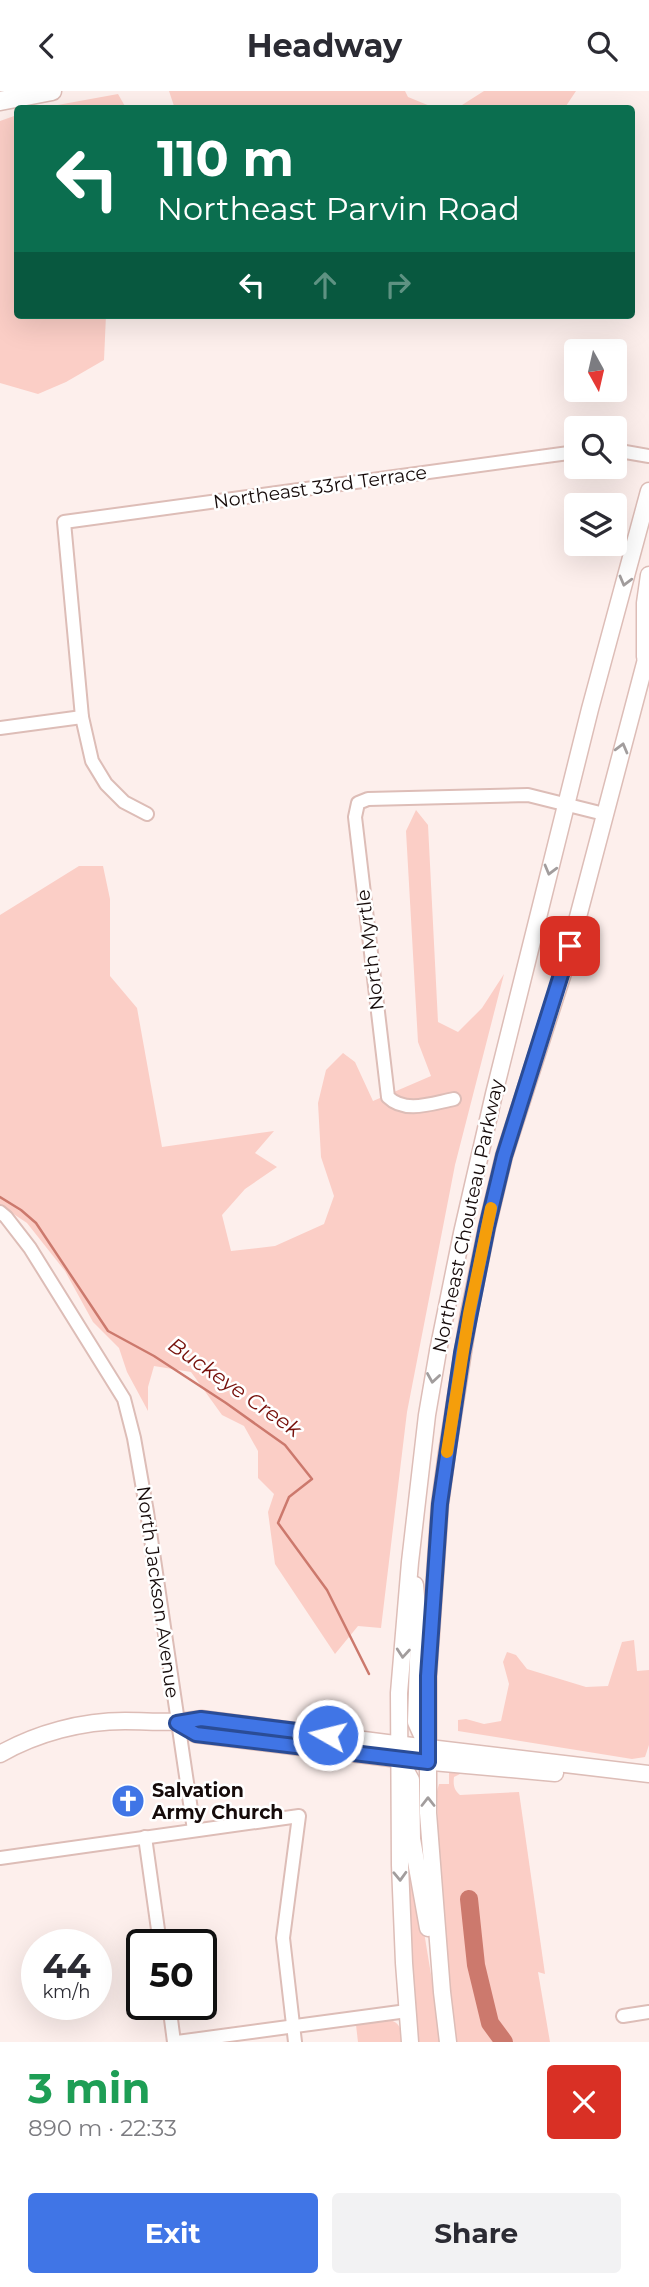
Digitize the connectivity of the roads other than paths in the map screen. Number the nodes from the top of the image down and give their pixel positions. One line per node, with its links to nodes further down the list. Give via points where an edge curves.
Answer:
1 (52, 91): 2 (highway)
2 (0, 101)
3 (627, 452): 5 (street)
4 (564, 454): 9 (street, Northeast 33rd Terrace, via 64,522)
5 (649, 456)
6 (649, 491): 11 (main road, Northeast Chouteau Parkway, one-way to 11)
7 (649, 575): 8 (main road, Northeast Chouteau Parkway)
8 (647, 656): 13 (main road, Northeast Chouteau Parkway, one-way to 8)
9 (82, 717): 10 (street); 12 (street, via 92,761 106,784 124,802)
10 (0, 728)
11 (568, 804): 13 (street); 14 (street, North Myrtle, via 528,795 368,799 358,803 355,817 388,1097 404,1107); 16 (main road, Northeast Chouteau Parkway, one-way to 16, via 494,1094 446,1312 427,1415)
12 (147, 814)
13 (604, 814): 20 (main road, Northeast Chouteau Parkway, via 564,969 504,1156 469,1314 440,1504 428,1676)
14 (454, 1099)
15 (0, 1212): 17 (street, North Jackson Avenue, via 30,1248 124,1399 147,1512)
16 (411, 1562): 18 (main road, Northeast Chouteau Parkway, one-way to 18); 20 (main road, via 419,1630 416,1722)
17 (177, 1723): 18 (main road, via 196,1734); 19 (main road, via 86,1723); 22 (street, North Jackson Avenue)
18 (395, 1749): 20 (main road); 26 (main road, via 411,1780 412,1839); 27 (main road, Northeast Chouteau Parkway, one-way to 27)
19 (0, 1754)
20 (432, 1758): 21 (main road); 26 (main road, Northeast Chouteau Parkway, one-way to 20, via 428,1813)
21 (649, 1773)
22 (194, 1829): 23 (street); 31 (street, via 299,1817 283,1938)
23 (145, 1837): 24 (street); 25 (street)
24 (0, 1857)
25 (158, 1929)
26 (442, 1992): 35 (main road, Northeast Chouteau Parkway)
27 (407, 2011): 31 (street); 34 (main road, Northeast Chouteau Parkway)
28 (649, 2012): 29 (street)
29 (623, 2016)
30 (172, 2020): 32 (street)
31 (293, 2025): 32 (street); 33 (street)
32 (176, 2042)
33 (295, 2042)
34 (410, 2042)
35 (448, 2042)

